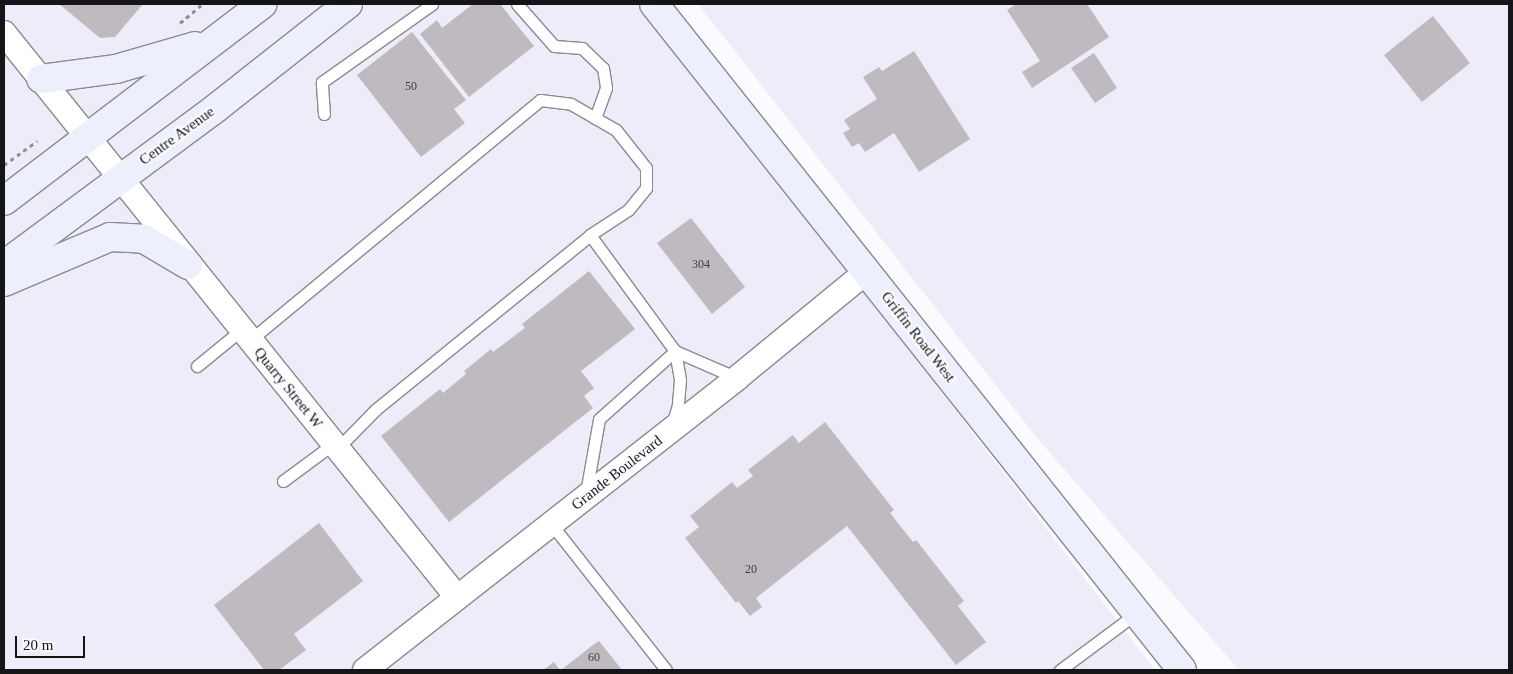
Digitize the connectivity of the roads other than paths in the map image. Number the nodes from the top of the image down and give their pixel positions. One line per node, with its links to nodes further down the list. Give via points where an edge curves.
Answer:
1 (263, 4): 7 (main road)
2 (348, 4): 12 (main road, Centre Avenue, via 216,108)
3 (432, 4): 9 (lane, via 322,82)
4 (517, 4): 10 (lane, via 554,46 582,48 603,68 606,88)
5 (654, 4): 17 (main road, Griffin Road West)
6 (4, 33): 8 (street, Quarry Street W)
7 (224, 35): 8 (main road, via 124,67); 11 (main road)
8 (41, 79): 11 (street, Quarry Street W)
9 (324, 114)
10 (595, 118): 14 (lane, via 616,130 646,168 646,188 628,210); 19 (lane, via 571,104 540,100)
11 (85, 137): 12 (street, Quarry Street W); 13 (main road)
12 (118, 178): 15 (main road, Centre Avenue); 16 (street, Quarry Street W)
13 (4, 201)
14 (590, 235): 20 (lane); 24 (lane, via 375,410)
15 (4, 265)
16 (188, 265): 18 (main road, via 144,239 110,237); 19 (street, Quarry Street W)
17 (866, 272): 22 (street, Grande Boulevard); 29 (main road, Griffin Road West)
18 (4, 282)
19 (245, 336): 21 (lane); 24 (street, Quarry Street W)
20 (675, 351): 22 (lane); 23 (lane, via 680,380); 26 (lane, via 599,419)
21 (197, 366)
22 (737, 378): 23 (street, Grande Boulevard)
23 (671, 430): 26 (street, Grande Boulevard)
24 (335, 447): 25 (lane); 28 (street, Quarry Street W)
25 (283, 481)
26 (585, 499): 27 (street, Grande Boulevard)
27 (552, 525): 28 (street, Grande Boulevard); 31 (lane)
28 (457, 597): 30 (street, Grande Boulevard)
29 (1135, 614): 32 (lane); 33 (main road, Griffin Road West)
30 (365, 670)
31 (666, 670)
32 (1060, 670)
33 (1182, 670)

